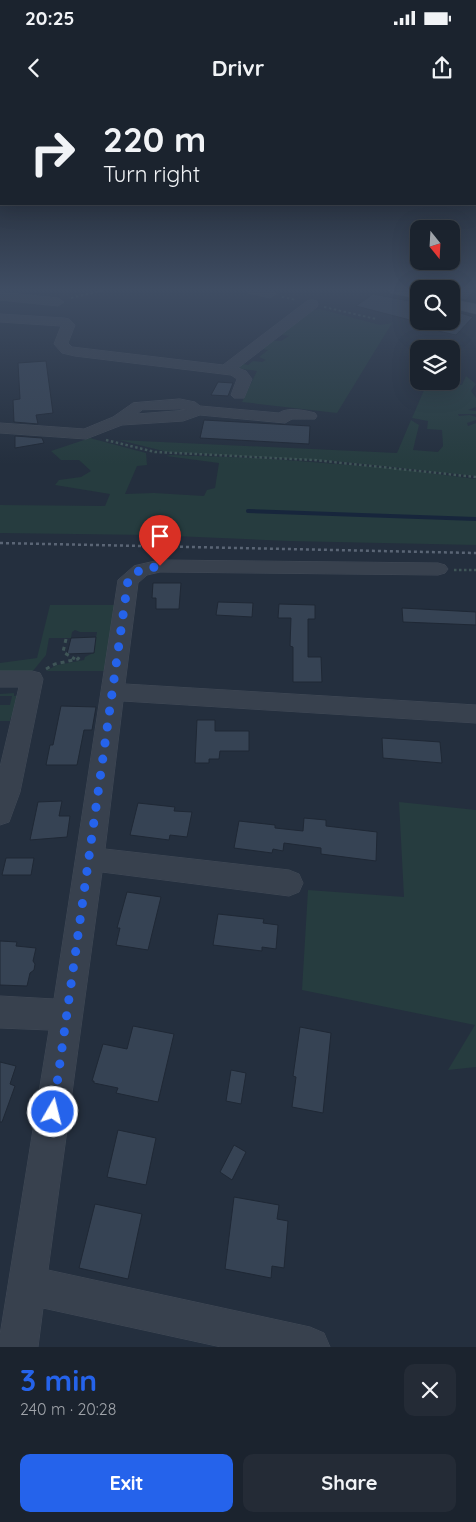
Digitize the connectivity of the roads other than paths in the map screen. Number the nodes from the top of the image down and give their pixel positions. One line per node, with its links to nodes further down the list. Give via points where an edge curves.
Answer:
1 (65, 348): 3 (street)
2 (254, 348): 3 (street)
3 (226, 370): 4 (street, via 241,374 245,379)
4 (239, 395)
5 (309, 416): 6 (street, via 286,414 285,418 196,410 185,404 145,405 134,408 119,420 79,433)
6 (0, 428)
7 (438, 569): 9 (street, via 160,566 140,570 128,580)
8 (0, 679): 11 (street, via 32,679)
9 (112, 692): 10 (street); 12 (street)
10 (476, 714)
11 (2, 800)
12 (90, 858): 13 (street); 15 (street)
13 (289, 884)
14 (0, 1012): 15 (street)
15 (67, 1015): 16 (street)
16 (28, 1285): 17 (street); 18 (street)
17 (18, 1347)
18 (310, 1347)

